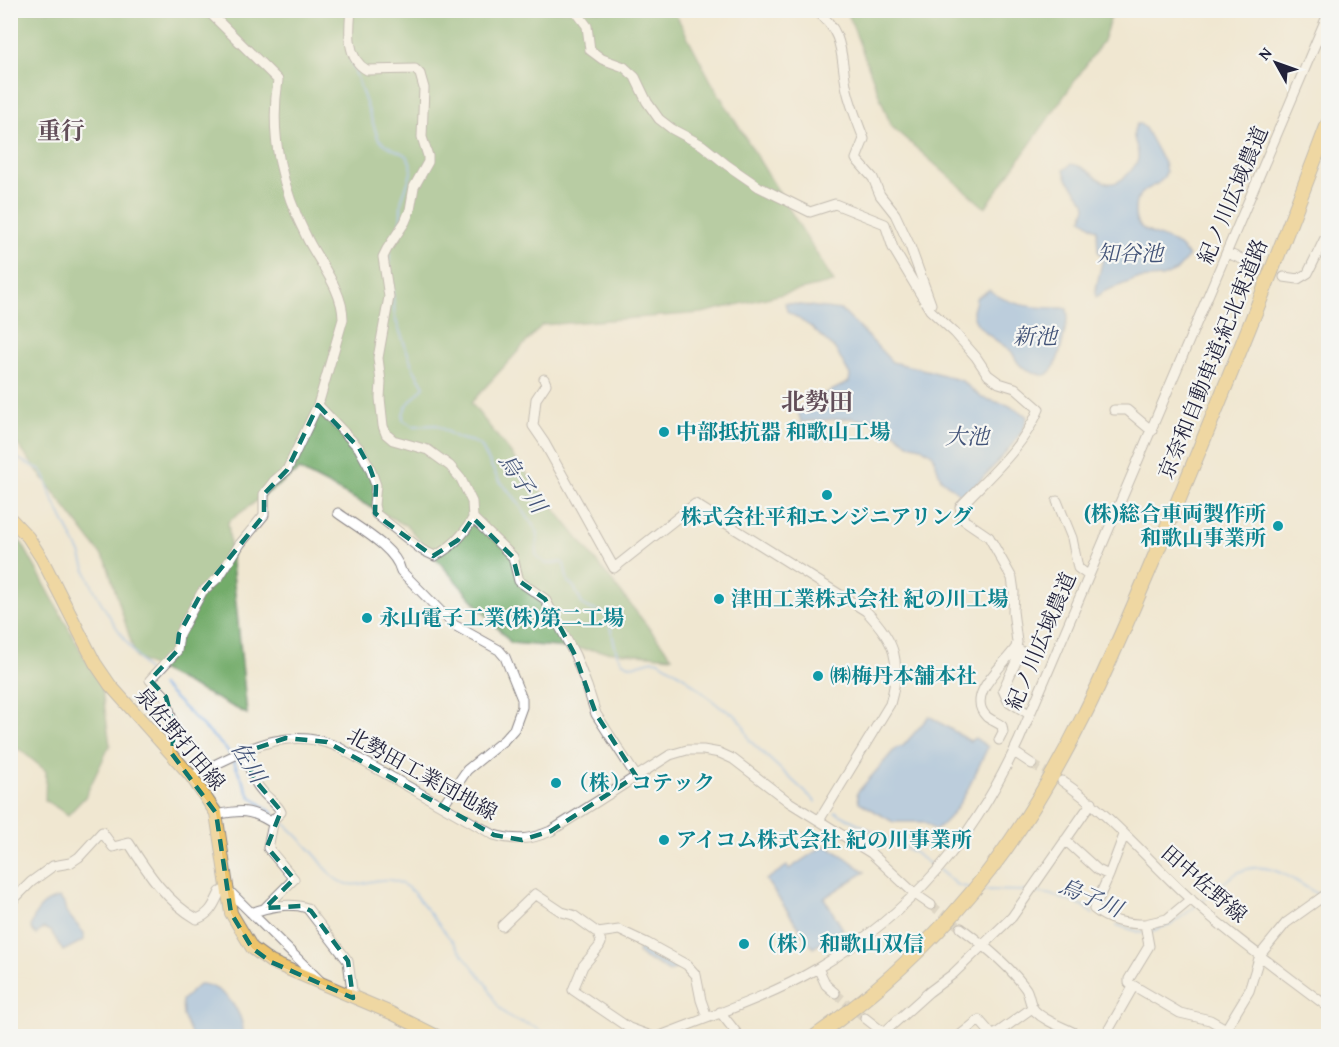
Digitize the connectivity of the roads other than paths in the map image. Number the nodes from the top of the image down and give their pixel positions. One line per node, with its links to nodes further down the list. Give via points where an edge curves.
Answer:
1 (207, 10): 13 (street, via 278,80 278,160 308,239 343,306 343,319)
2 (351, 10): 19 (street, via 349,34 361,67 415,69 423,81 422,137 428,162 414,188 410,210 383,257 389,297 378,358 383,426 393,440 428,450 450,466 466,487)
3 (575, 10): 11 (street, via 588,26 591,50 635,77 653,110 672,129 702,144 759,187 810,212 835,204 885,224 893,248)
4 (815, 10): 11 (street, via 834,29 840,43 848,94 864,139 856,159 895,214)
5 (1329, 14): 8 (street, 紀ノ川広域農道)
6 (1329, 124): 68 (highway, 京奈和自動車道;紀北東道路, via 1240,354 1109,661 1044,790 990,871 964,902 902,966)
7 (1329, 231): 10 (street, via 1308,273 1298,279)
8 (1227, 253): 9 (street); 15 (street, 紀ノ川広域農道)
9 (1256, 265)
10 (1284, 277)
11 (937, 317): 21 (street, via 988,375 1015,388 1039,410 1011,453 960,507 964,520 989,537 1012,578)
12 (544, 379): 35 (street, via 546,384 536,399 532,426 614,568 695,504 866,611 882,628 892,645 897,667 890,704)
13 (318, 405): 19 (street, via 359,448 370,468 376,485 376,514 422,550 435,555 449,548); 26 (street, via 287,470 264,494 264,515 213,584 202,592 179,634 177,651 153,677 166,697 174,728)
14 (1114, 410): 15 (street, via 1127,410)
15 (1152, 431): 20 (street, 紀ノ川広域農道)
16 (1057, 501): 20 (street, via 1072,538 1078,568)
17 (338, 513): 32 (street, via 398,559 401,571 454,625 499,650 522,699 514,729 467,770)
18 (10, 518): 26 (main road, 泉佐野打田線, via 42,559 110,685)
19 (473, 518): 29 (street, via 513,557 519,581 545,599 574,655 596,714)
20 (1088, 575): 22 (street, 紀ノ川広域農道)
21 (1016, 647): 22 (street, via 1021,651 1003,690 1008,701); 23 (street, via 985,683 981,695 984,714 1002,726)
22 (1029, 714): 24 (street, 紀ノ川広域農道)
23 (999, 740)
24 (1014, 752): 27 (street); 40 (street, 紀ノ川広域農道, via 959,845)
25 (242, 753): 28 (street, 北勢田工業団地線); 32 (street, 北勢田工業団地線, via 286,738 313,738 338,747); 34 (street, via 262,792 281,811)
26 (172, 754): 28 (main road, 泉佐野打田線)
27 (1032, 764)
28 (191, 776): 33 (main road, 泉佐野打田線)
29 (636, 776): 32 (street, 北勢田工業団地線, via 551,831 522,840 494,834); 35 (street, 北勢田工業団地線, via 670,755 687,750 720,753)
30 (1062, 781): 31 (street, 田中佐野線)
31 (1092, 802): 36 (street, 田中佐野線); 37 (street)
32 (443, 805)
33 (216, 815): 34 (street, via 242,810); 39 (main road, 泉佐野打田線)
34 (275, 818): 44 (street, via 268,848 294,879)
35 (820, 819): 40 (street, 北勢田工業団地線, via 872,853)
36 (1124, 835): 38 (street); 42 (street, 田中佐野線)
37 (1065, 840): 38 (street); 51 (street, via 1012,918)
38 (1109, 875): 48 (street, via 1094,909 1122,924)
39 (227, 889): 45 (street); 50 (street, via 220,892 206,916 197,919 163,890 129,843 113,847 102,832 80,857 53,866 10,902); 54 (main road, 泉佐野打田線, via 231,913 252,948 271,962)
40 (915, 894): 43 (street, 北勢田工業団地線); 53 (street, 紀ノ川広域農道, via 870,934)
41 (1324, 896): 52 (street, via 1286,922)
42 (1195, 902): 48 (street); 52 (street, 田中佐野線)
43 (931, 904)
44 (265, 908): 45 (street); 57 (street, via 301,906 310,911 348,961)
45 (251, 912): 54 (street)
46 (502, 926): 49 (street, via 535,894)
47 (961, 928): 51 (street)
48 (1145, 930): 55 (street, via 1149,946 1129,979)
49 (598, 933): 61 (street, via 619,930 687,965 696,975); 65 (street, via 601,943 583,966 573,990 629,1028)
50 (10, 936)
51 (982, 944): 59 (street, via 1022,984); 69 (street)
52 (1260, 955): 58 (street, 田中佐野線); 63 (street, via 1249,992)
53 (818, 968): 56 (street); 60 (street, 紀ノ川広域農道)
54 (326, 987): 57 (main road, 泉佐野打田線)
55 (1132, 987): 63 (street, via 1180,1012 1210,1020); 72 (street)
56 (834, 993)
57 (352, 998): 64 (main road, 泉佐野打田線)
58 (1329, 1007)
59 (1032, 1008): 70 (street, via 993,1036 979,1020); 71 (street, via 1044,1019)
60 (720, 1012): 61 (street, 紀ノ川広域農道); 67 (street)
61 (707, 1017): 66 (street, 紀ノ川広域農道)
62 (865, 1018): 69 (street)
63 (1227, 1033)
64 (437, 1036)
65 (651, 1036)
66 (666, 1036)
67 (739, 1036)
68 (816, 1036)
69 (884, 1036)
70 (959, 1036)
71 (1080, 1036)
72 (1105, 1036)

